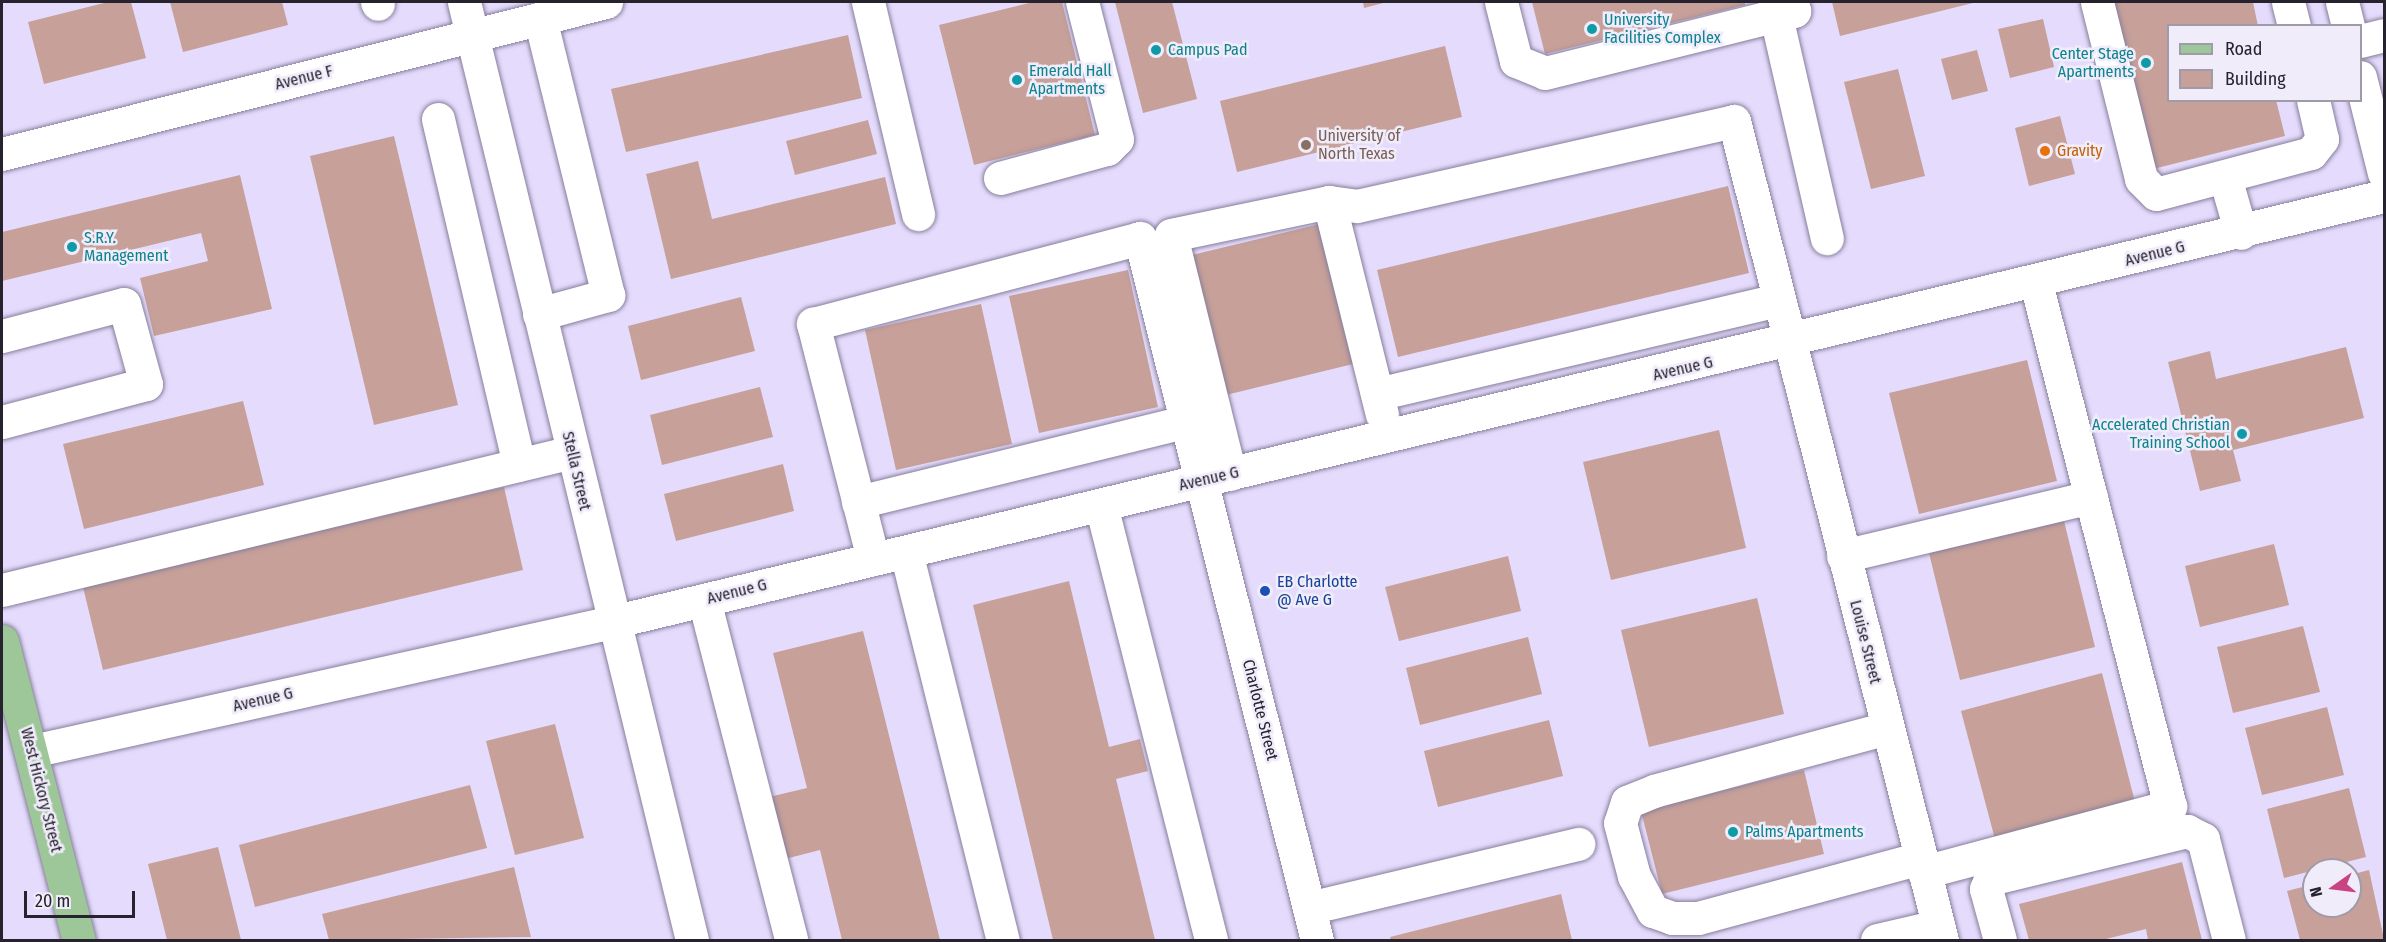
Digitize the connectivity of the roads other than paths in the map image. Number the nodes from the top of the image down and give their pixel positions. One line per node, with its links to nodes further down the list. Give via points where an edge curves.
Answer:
1 (464, 2): 13 (street, Stella Street)
2 (606, 2): 10 (street, Avenue F)
3 (868, 2): 25 (street)
4 (1082, 2): 22 (street, via 1117,139 1107,149)
5 (1501, 2): 9 (street, via 1516,61 1545,73)
6 (2097, 2): 21 (street, via 2148,190 2166,194)
7 (2288, 2): 11 (street)
8 (2342, 2): 12 (street)
9 (1784, 9): 27 (street)
10 (540, 18): 13 (street, Avenue F); 30 (street, via 608,295)
11 (2294, 24)
12 (2348, 24)
13 (472, 35): 19 (street, Avenue F); 30 (street, Stella Street)
14 (2385, 35): 15 (street)
15 (2362, 41)
16 (2362, 97): 20 (street)
17 (2314, 105): 21 (street, via 2320,148)
18 (438, 119): 38 (street)
19 (2, 154)
20 (2385, 173)
21 (2225, 177): 26 (street)
22 (999, 178)
23 (2385, 196): 26 (street, Avenue G)
24 (1329, 202): 29 (street, Louise Street, via 1357,206 1734,121); 33 (street); 39 (street, via 1171,235)
25 (918, 214)
26 (2241, 233): 28 (street, Avenue G)
27 (1827, 238)
28 (2036, 284): 32 (street, Avenue G); 40 (street)
29 (1777, 300): 32 (street, Louise Street); 33 (street)
30 (538, 314): 37 (street, Stella Street)
31 (2, 336): 35 (street, via 124,304 146,384)
32 (1788, 344): 36 (street, Avenue G); 44 (street, Louise Street)
33 (1377, 394): 36 (street)
34 (1187, 421): 39 (street); 41 (street); 41 (street, via 1140,238 813,324)
35 (2, 422)
36 (1388, 437): 39 (street, Avenue G)
37 (572, 452): 38 (street); 48 (street, Stella Street)
38 (519, 465): 46 (street)
39 (1216, 477): 42 (street, Avenue G); 54 (street, Charlotte Street)
40 (2091, 497): 44 (street); 53 (street, via 2170,806)
41 (858, 502): 45 (street)
42 (1101, 505): 43 (street, Avenue G); 60 (street)
43 (906, 552): 45 (street, Avenue G); 59 (street)
44 (1843, 556): 50 (street, Louise Street)
45 (873, 560): 47 (street, Avenue G)
46 (2, 590)
47 (704, 600): 48 (street, Avenue G); 58 (street)
48 (612, 622): 51 (street, Avenue G); 57 (street, Stella Street)
49 (3, 650): 51 (main road, West Hickory Street)
50 (1887, 728): 53 (street, Louise Street); 53 (street, via 1654,791 1627,802 1623,834 1634,876 1653,911 1671,918 1698,918)
51 (32, 751): 56 (main road, West Hickory Street)
52 (1578, 844): 54 (street)
53 (1922, 865): 55 (street, Louise Street)
54 (1309, 908): 61 (street, Charlotte Street)
55 (1940, 933): 62 (street)
56 (79, 940)
57 (692, 940)
58 (791, 940)
59 (1003, 940)
60 (1211, 940)
61 (1317, 940)
62 (1877, 940)
63 (2000, 940): 64 (street, via 1986,889 1990,879 2187,831 2203,839)
64 (2229, 940)

